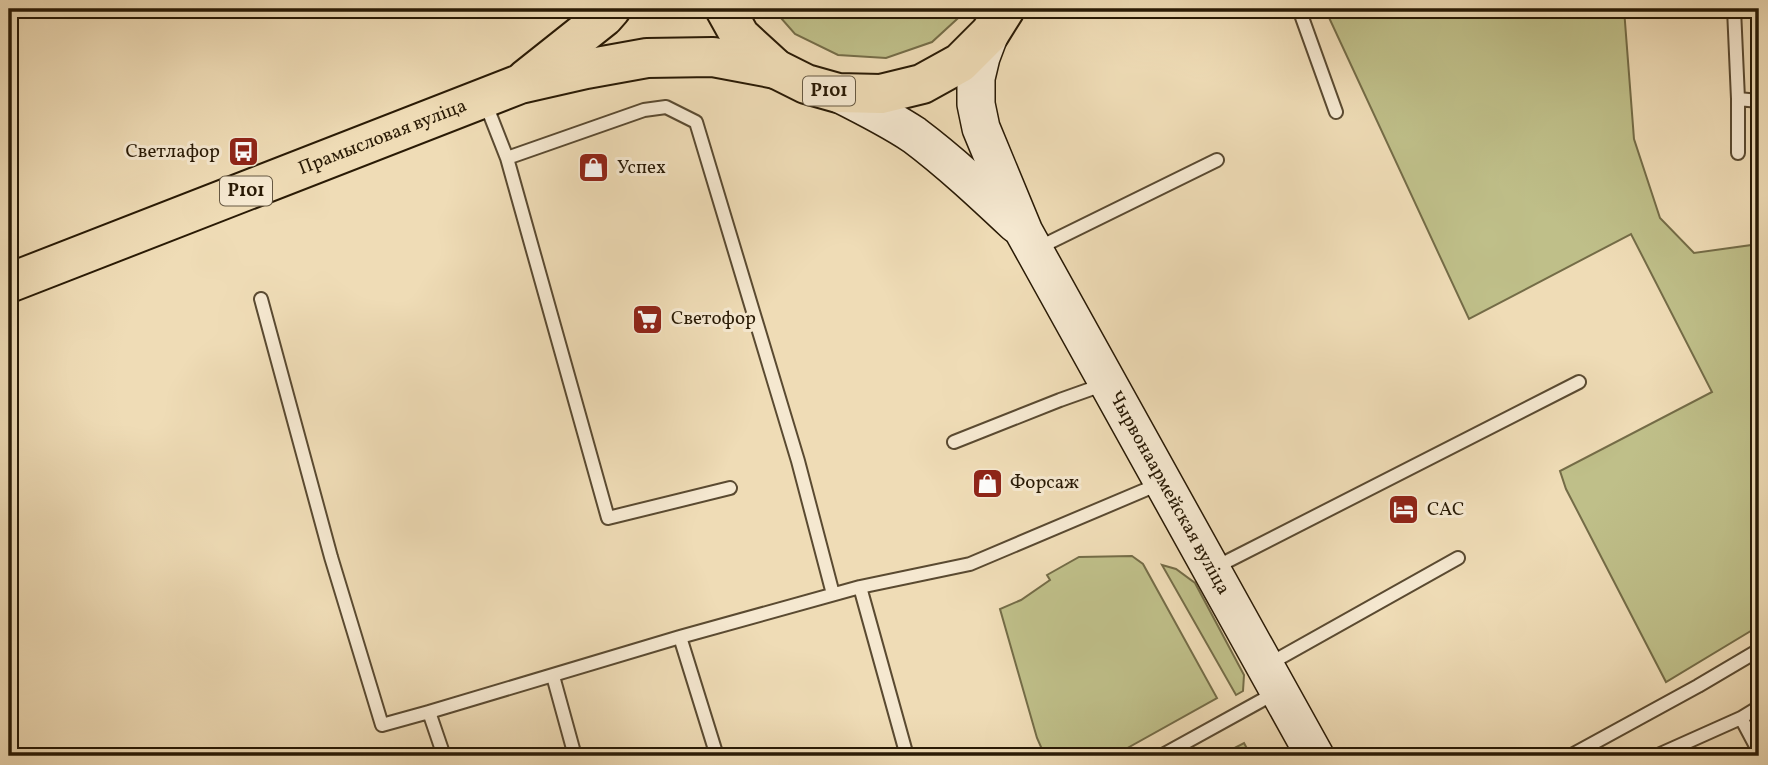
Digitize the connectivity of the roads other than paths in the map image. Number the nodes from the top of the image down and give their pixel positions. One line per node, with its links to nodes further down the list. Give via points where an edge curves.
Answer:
1 (611, 9): 7 (main road, Прамысловая вуліца / Р101)
2 (724, 9): 6 (main road, Р101, via 740,36)
3 (1299, 9): 12 (lane)
4 (1734, 9): 10 (lane)
5 (997, 21): 8 (main road, Р101, via 960,63 922,84 881,94); 16 (main road, Чырвонаармейская вуліца, via 981,57 976,104 981,128)
6 (776, 69): 7 (main road, Прамысловая вуліца / Р101, via 713,57 647,58); 8 (main road, Р101, via 806,85)
7 (520, 84): 9 (main road, Прамысловая вуліца / Р101)
8 (838, 93): 16 (main road, Чырвонаармейская вуліца, via 913,135 970,180)
9 (483, 98): 14 (lane); 17 (main road, Прамысловая вуліца / Р101)
10 (1738, 99): 11 (lane); 13 (lane)
11 (1759, 101)
12 (1336, 112)
13 (1738, 153)
14 (507, 158): 23 (lane, via 608,518); 27 (lane, via 644,110 666,107 695,122)
15 (1217, 160): 16 (lane)
16 (1029, 241): 20 (main road, Чырвонаармейская вуліца)
17 (9, 283)
18 (261, 299): 33 (lane, via 382,725)
19 (1579, 382): 25 (lane)
20 (1108, 383): 21 (lane); 22 (main road, Чырвонаармейская вуліца)
21 (954, 442)
22 (1163, 483): 25 (main road, Чырвонаармейская вуліца); 26 (lane, via 970,564)
23 (730, 488)
24 (1458, 558): 31 (lane)
25 (1211, 570): 31 (main road, Чырвонаармейская вуліца)
26 (860, 587): 27 (lane); 39 (lane)
27 (834, 594): 28 (lane)
28 (680, 637): 30 (lane); 38 (lane)
29 (1759, 650): 42 (lane)
30 (553, 676): 33 (lane); 37 (lane)
31 (1272, 678): 40 (lane); 41 (main road, Чырвонаармейская вуліца)
32 (1759, 707): 34 (lane)
33 (429, 712): 36 (lane)
34 (1741, 718): 35 (lane); 43 (lane)
35 (1759, 752)
36 (444, 756)
37 (575, 756)
38 (717, 756)
39 (907, 756)
40 (1161, 756)
41 (1315, 756)
42 (1570, 756)
43 (1656, 756)

